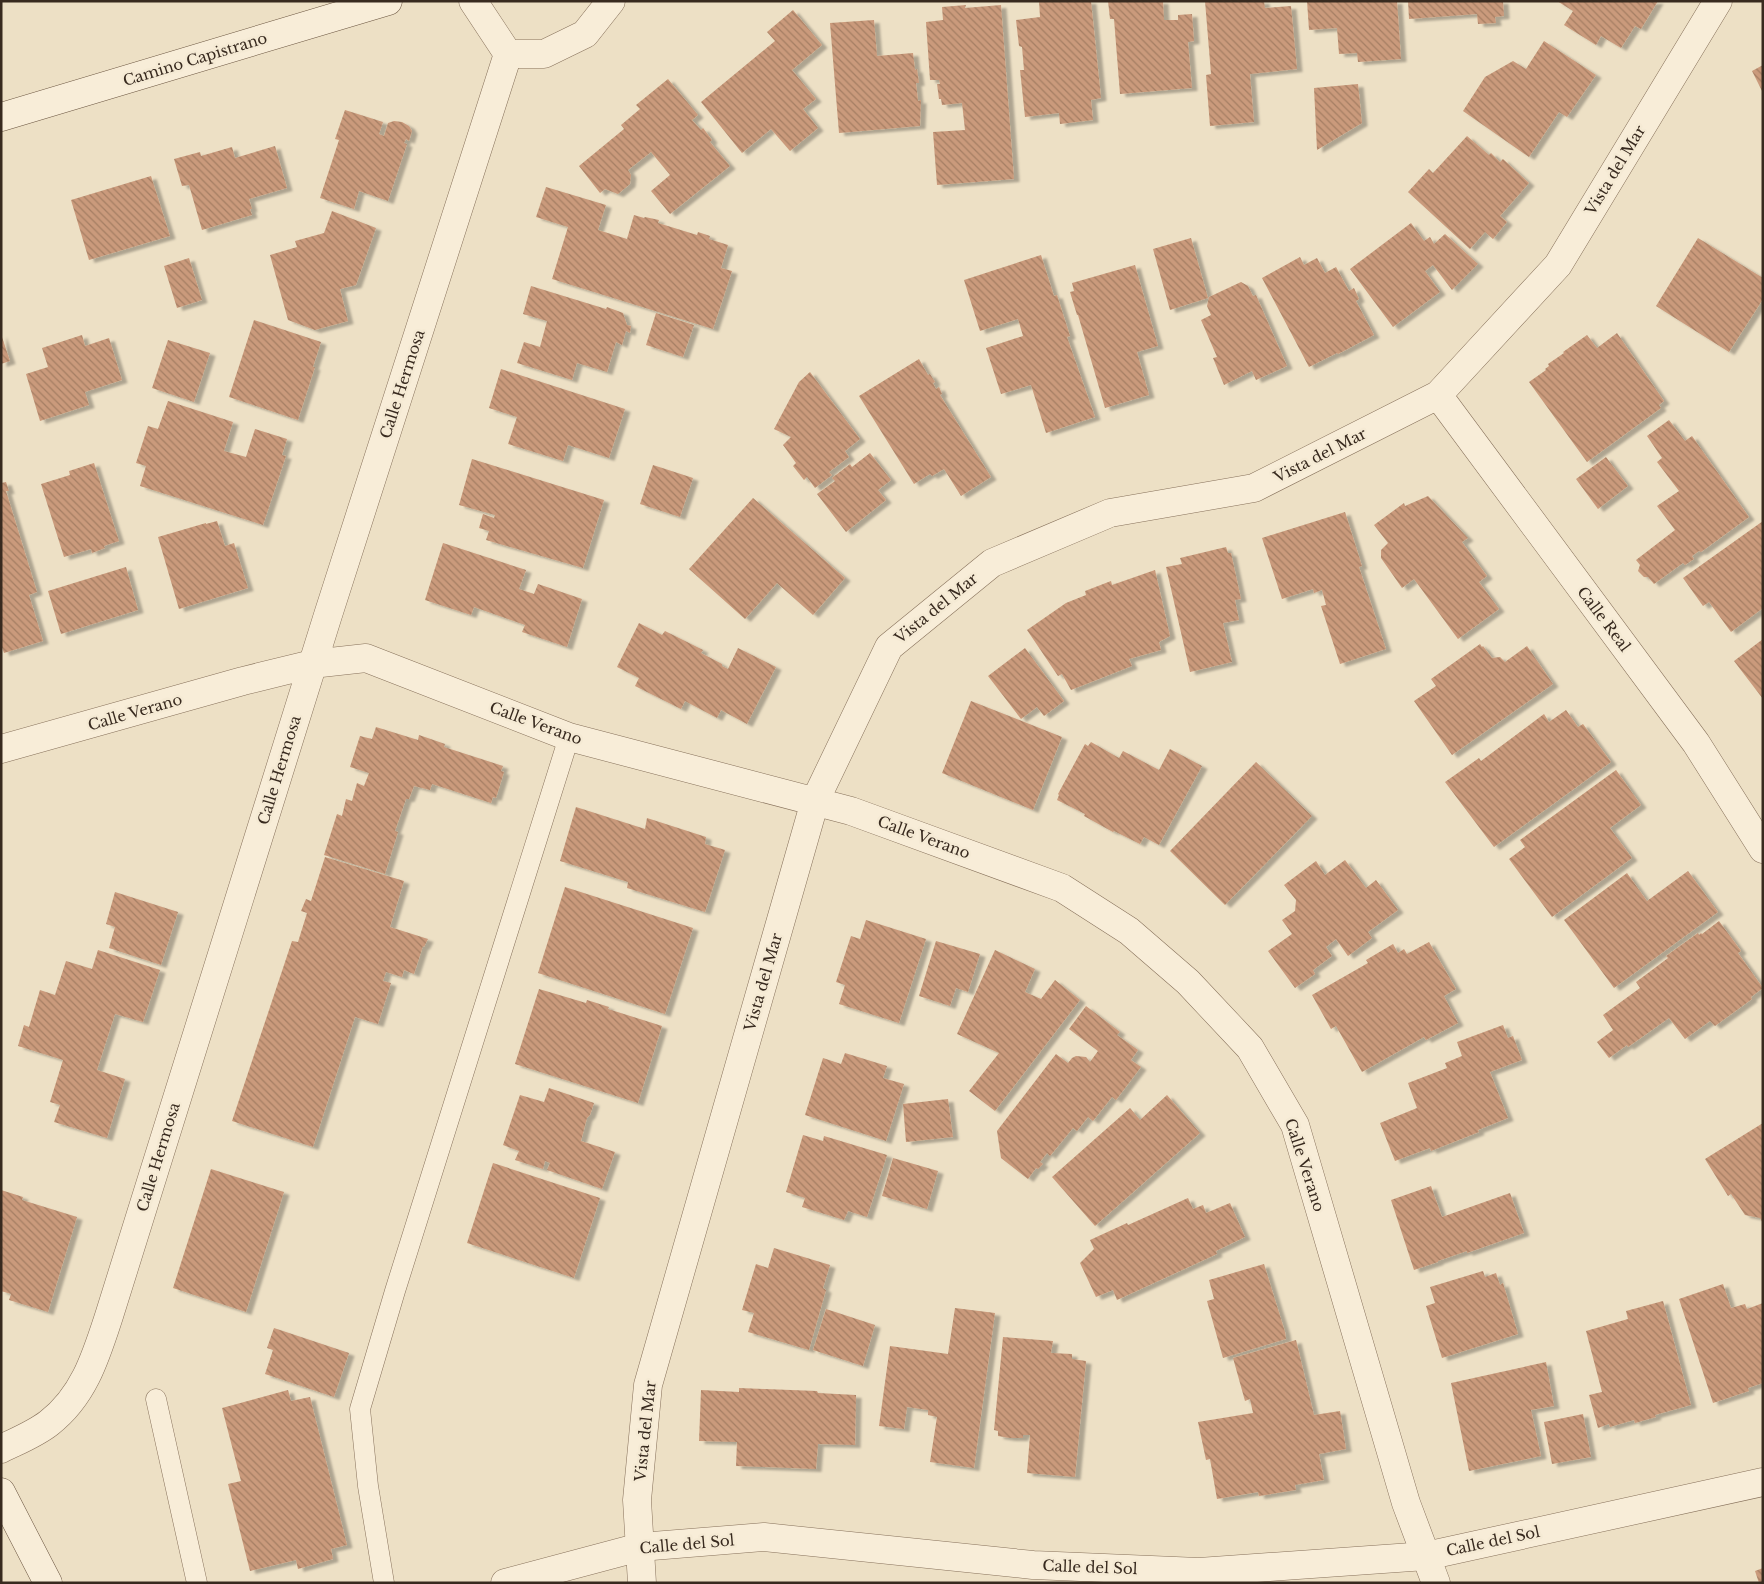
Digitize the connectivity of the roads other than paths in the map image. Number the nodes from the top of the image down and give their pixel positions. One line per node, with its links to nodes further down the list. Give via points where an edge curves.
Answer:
1 (388, 1): 6 (street, Camino Capistrano)
2 (473, 1): 5 (street)
3 (611, 1): 5 (street, via 585,34 544,54)
4 (1718, 1): 7 (street, Vista del Mar, via 1558,265)
5 (508, 54): 8 (street, Calle Hermosa)
6 (1, 117)
7 (1438, 395): 11 (street, Vista del Mar, via 1254,488 1110,513 992,563 889,647); 12 (street, Calle Real, via 1696,743)
8 (312, 664): 9 (street, Calle Verano, via 366,658); 10 (street, Calle Verano); 14 (street, Calle Hermosa, via 96,1358 82,1386 66,1407 49,1423)
9 (569, 737): 11 (street, Calle Verano); 21 (lane, via 360,1409 368,1486)
10 (1, 749)
11 (815, 801): 17 (street, Vista del Mar, via 648,1385 637,1500); 18 (street, Calle Verano, via 851,810 1062,888 1136,938 1188,982 1250,1048 1295,1125 1406,1503)
12 (1763, 849)
13 (156, 1399): 20 (lane)
14 (1, 1449)
15 (1763, 1482): 18 (street, Calle del Sol)
16 (1, 1492): 19 (street)
17 (640, 1547): 18 (street, Calle del Sol, via 764,1537 1033,1565 1199,1572); 22 (street, Calle del Sol); 23 (street, Vista del Mar)
18 (1426, 1556): 24 (street, Calle Verano)
19 (48, 1583)
20 (197, 1583)
21 (384, 1583)
22 (505, 1583)
23 (642, 1583)
24 (1436, 1583)

